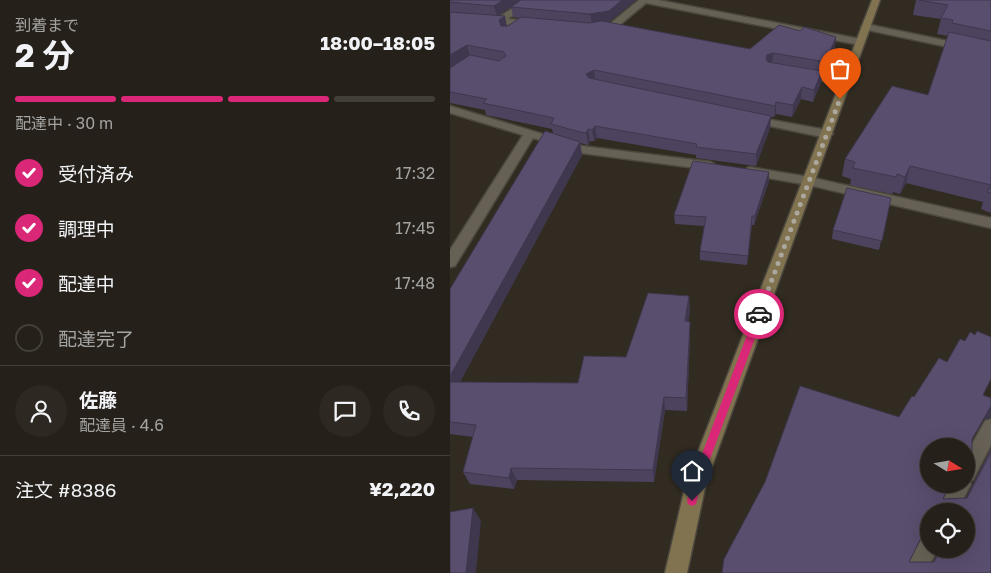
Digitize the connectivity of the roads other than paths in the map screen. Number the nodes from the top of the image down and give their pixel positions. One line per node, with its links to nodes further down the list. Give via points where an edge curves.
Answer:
1 (644, 0): 9 (street, via 614,25); 11 (street)
2 (876, 0): 8 (street)
3 (528, 2): 5 (street)
4 (450, 17): 5 (street)
5 (499, 21): 6 (street)
6 (522, 23): 7 (street); 10 (street)
7 (542, 25)
8 (866, 27): 11 (street); 12 (street)
9 (591, 29)
10 (507, 33)
11 (860, 42): 14 (street)
12 (991, 53)
13 (789, 72): 14 (street)
14 (846, 82): 17 (street)
15 (450, 109): 18 (street)
16 (738, 116): 17 (street)
17 (827, 134): 19 (street)
18 (529, 135): 19 (street, via 581,149); 21 (street)
19 (810, 181): 20 (street); 25 (street, via 696,483)
20 (991, 223)
21 (450, 262)
22 (991, 427): 23 (street)
23 (975, 457)
24 (922, 558): 26 (street)
25 (676, 573)
26 (914, 573)

